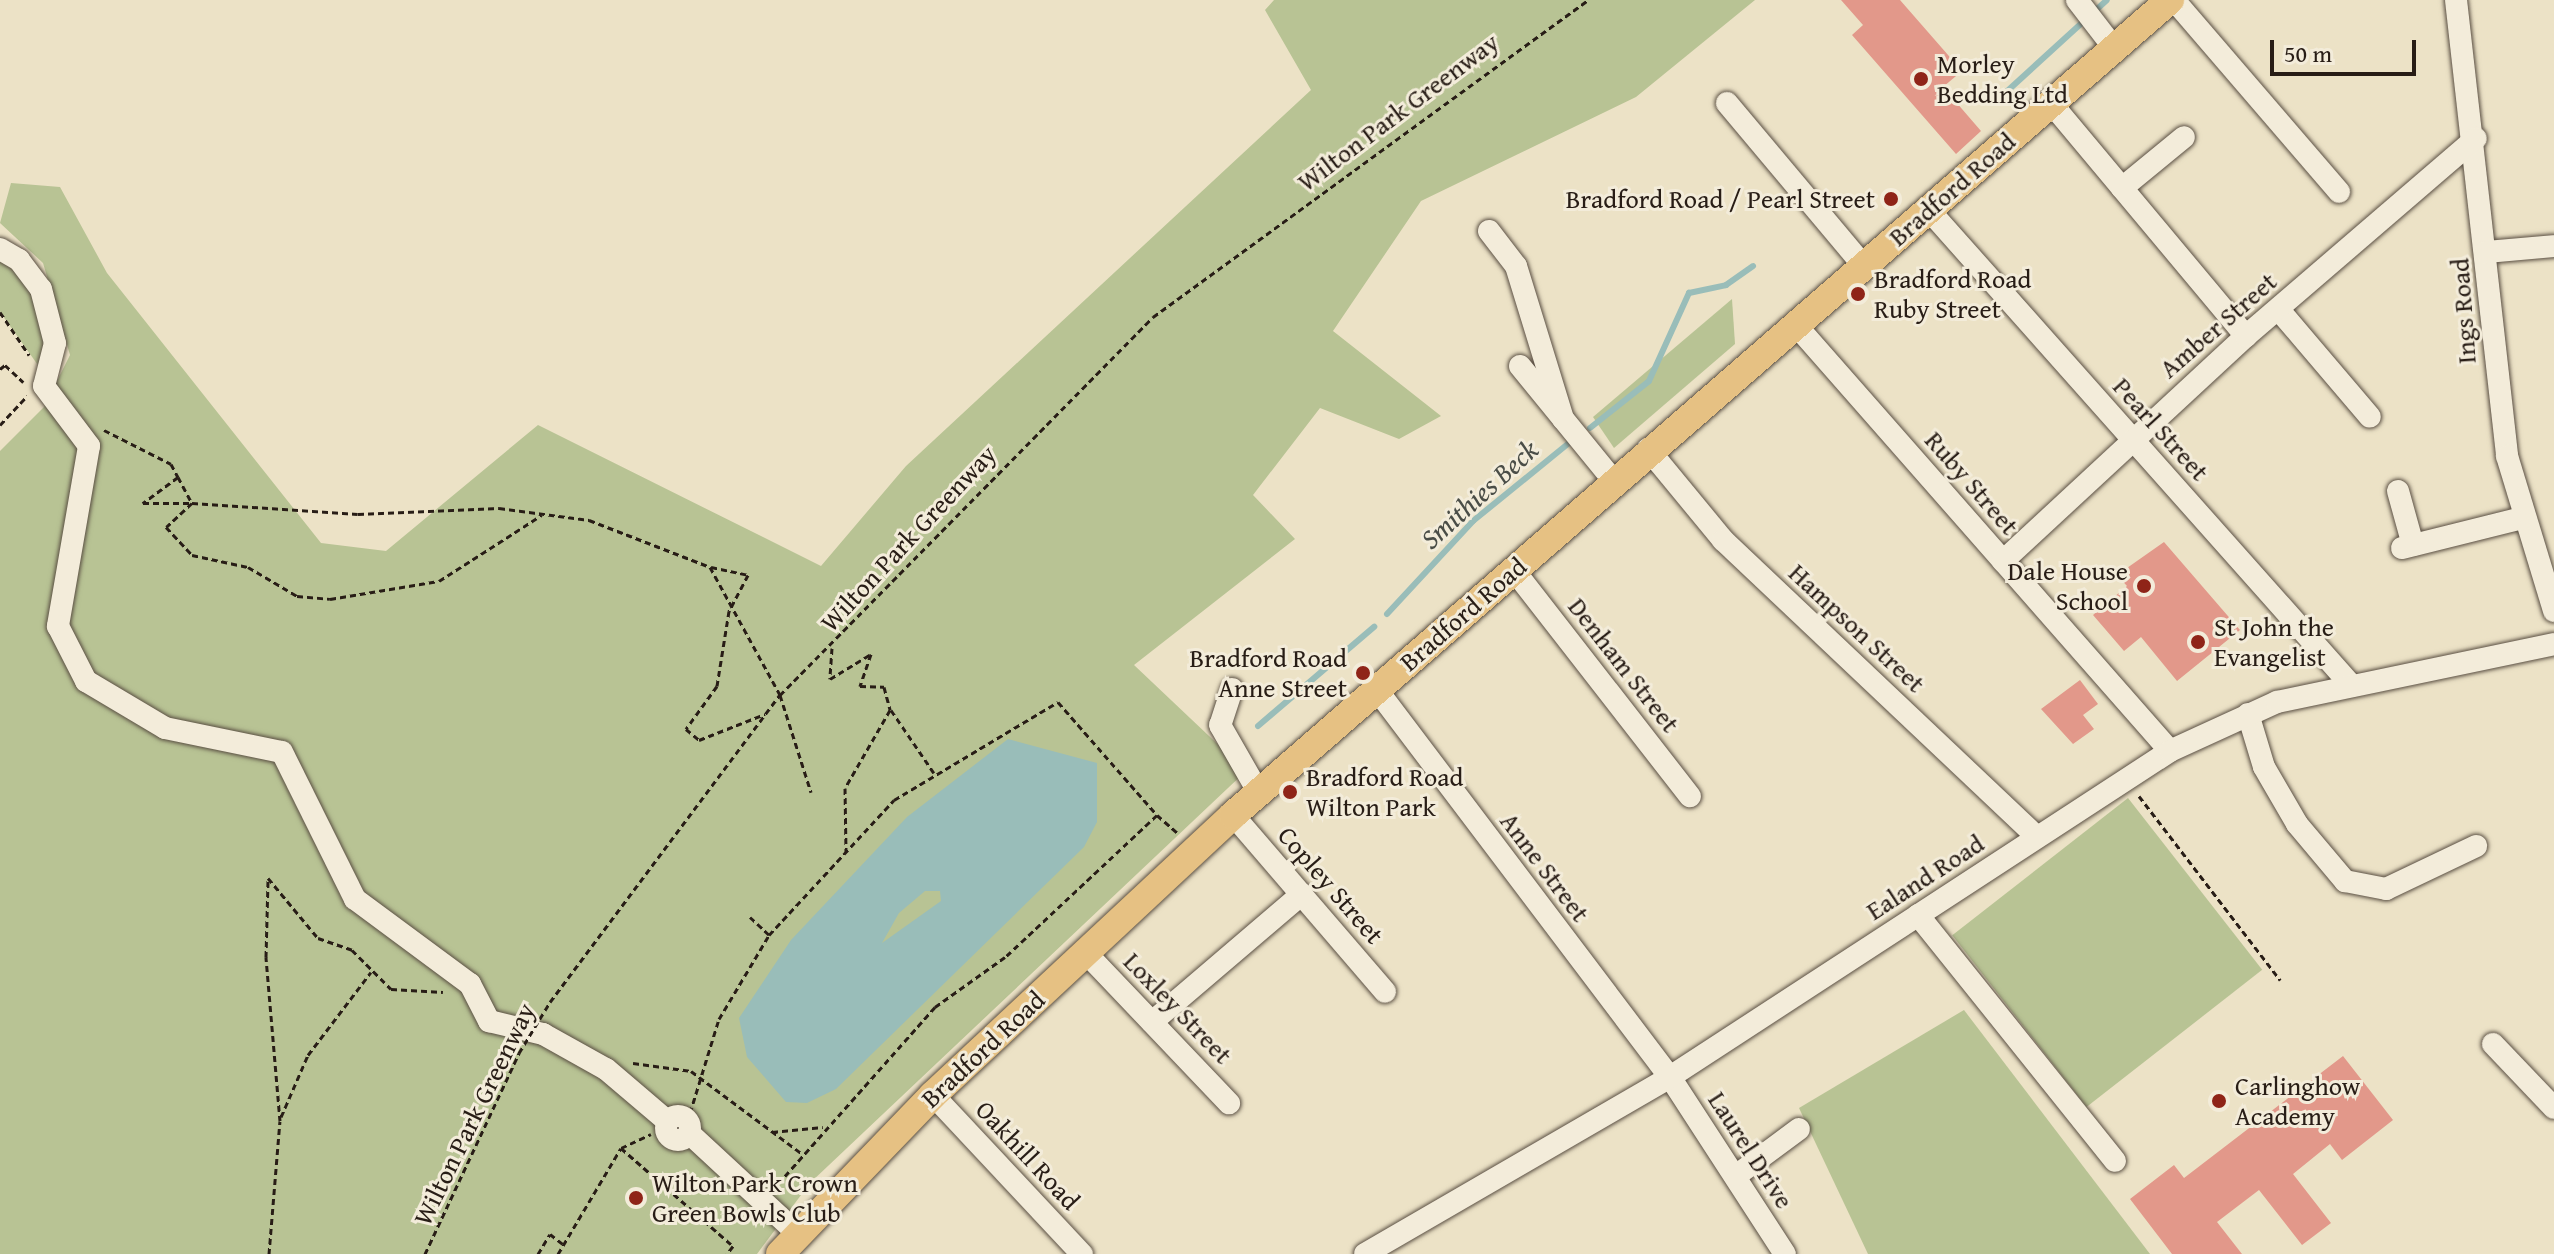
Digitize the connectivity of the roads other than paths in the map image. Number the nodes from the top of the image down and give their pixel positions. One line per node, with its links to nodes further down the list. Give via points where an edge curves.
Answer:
1 (2172, 0): 4 (main road, Bradford Road); 10 (street)
2 (2456, 0): 8 (street, Ings Road)
3 (2078, 3): 4 (street)
4 (2114, 48): 6 (main road, Bradford Road)
5 (1727, 103): 16 (street)
6 (2051, 103): 9 (street); 11 (main road, Bradford Road)
7 (2184, 137): 9 (street)
8 (2476, 138): 15 (street, Ings Road); 17 (street, Amber Street)
9 (2122, 188): 19 (street)
10 (2339, 192)
11 (1928, 209): 16 (main road, Bradford Road); 23 (street, Pearl Street)
12 (1489, 231): 22 (street, via 1516,266)
13 (2554, 246): 15 (street)
14 (0, 249): 55 (street, via 19,260 41,289 55,343 44,386 89,446 58,626 86,681 165,728 282,752 355,899 470,984 489,1021 543,1034 606,1069 677,1125 762,1203)
15 (2486, 252): 27 (street, Ings Road, via 2497,386)
16 (1863, 265): 18 (main road, Bradford Road)
17 (2279, 310): 19 (street, Amber Street); 21 (street)
18 (1795, 324): 24 (main road, Bradford Road); 28 (street, Ruby Street)
19 (2246, 336): 23 (street, Amber Street)
20 (1520, 366): 22 (street)
21 (2370, 417)
22 (1563, 419): 25 (street)
23 (2132, 439): 28 (street, Amber Street); 32 (street, Pearl Street)
24 (1648, 449): 25 (main road, Bradford Road); 40 (street, Hampson Street, via 1723,540)
25 (1613, 480): 29 (main road, Bradford Road)
26 (2398, 491): 27 (street, via 2408,547)
27 (2522, 518): 30 (street, Ings Road)
28 (2003, 561): 36 (street, Ruby Street)
29 (1513, 569): 34 (main road, Bradford Road); 38 (street, Denham Street)
30 (2554, 611)
31 (2554, 644): 32 (street, Ealand Road)
32 (2352, 686): 35 (street, Ealand Road)
33 (1232, 689): 37 (street, via 1220,725)
34 (1377, 690): 37 (main road, Bradford Road); 48 (street, Anne Street)
35 (2248, 714): 36 (street, Ealand Road); 41 (street, via 2264,767 2345,881 2386,889)
36 (2170, 751): 40 (street, Ealand Road)
37 (1259, 793): 39 (main road, Bradford Road)
38 (1690, 796)
39 (1233, 815): 42 (street, Copley Street); 44 (main road, Bradford Road)
40 (2037, 837): 43 (street, Ealand Road)
41 (2476, 846)
42 (1302, 894): 45 (street, Copley Street); 46 (street)
43 (1918, 915): 48 (street, Ealand Road); 53 (street)
44 (1085, 952): 46 (street, Loxley Street); 49 (main road, Bradford Road)
45 (1385, 992)
46 (1152, 1022): 50 (street, Loxley Street)
47 (2493, 1044): 51 (street)
48 (1670, 1077): 54 (street, Laurel Drive); 57 (street, Ealand Road)
49 (933, 1095): 55 (main road, Bradford Road); 56 (street, Oakhill Road)
50 (1229, 1103)
51 (2554, 1108)
52 (1799, 1129): 54 (street)
53 (2115, 1161)
54 (1737, 1175): 58 (street, Laurel Drive)
55 (788, 1243)
56 (1082, 1254)
57 (1365, 1254)
58 (1785, 1254)

